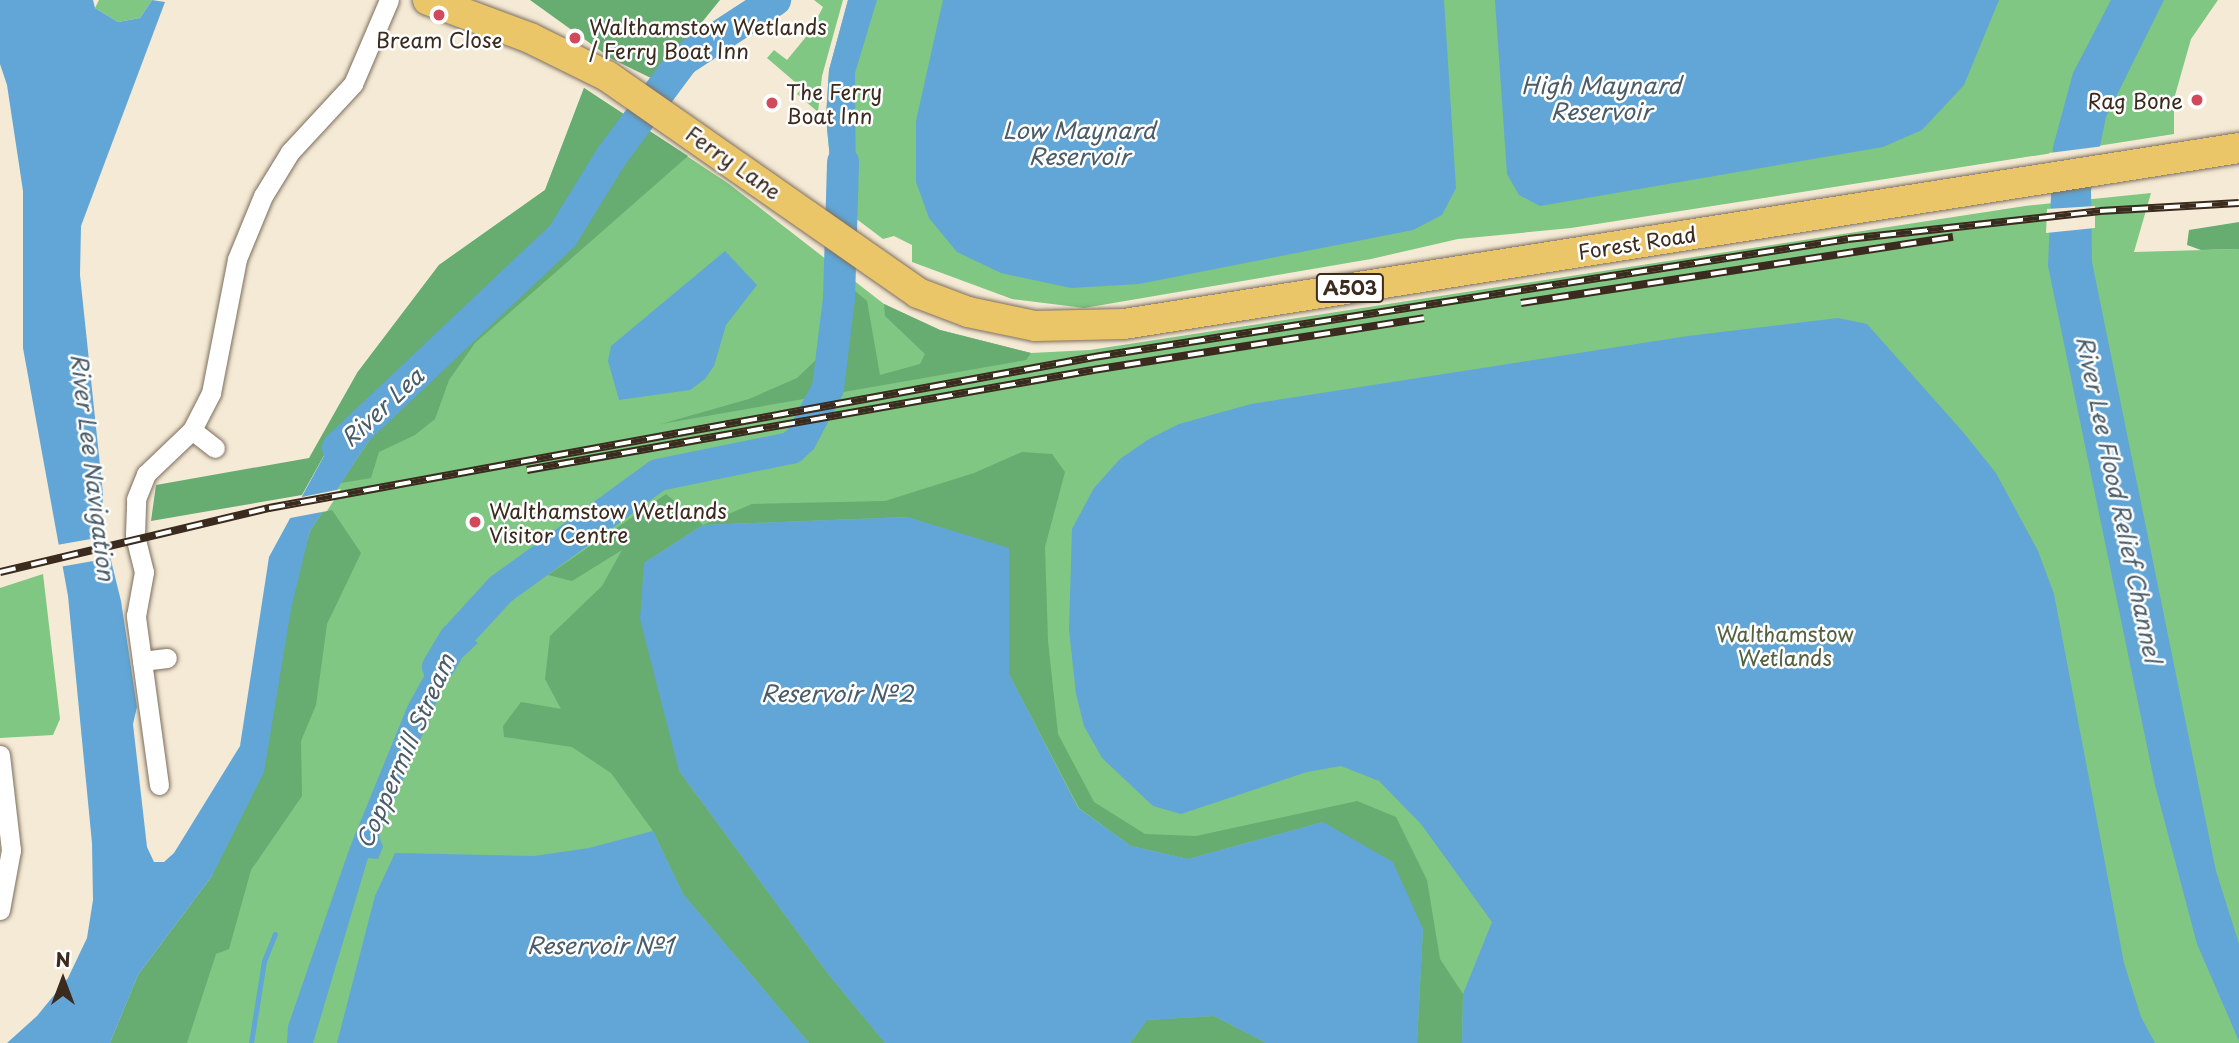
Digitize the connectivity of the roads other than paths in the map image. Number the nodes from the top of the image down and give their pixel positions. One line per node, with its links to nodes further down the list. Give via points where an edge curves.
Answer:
1 (389, 0): 5 (street, via 353,84 285,159 251,220 232,279 216,377)
2 (428, 0): 4 (main road, Ferry Lane / A503, via 558,51 626,88 918,293 942,304)
3 (2239, 148): 4 (main road, Forest Road / A503, via 1124,324)
4 (1035, 326)
5 (192, 430): 6 (street); 8 (street, via 152,466 136,499 135,535 144,572 136,616)
6 (215, 448)
7 (167, 657): 8 (street)
8 (142, 661): 10 (street)
9 (0, 755): 11 (street)
10 (159, 785)
11 (3, 795): 12 (street, via 11,866)
12 (0, 910)

